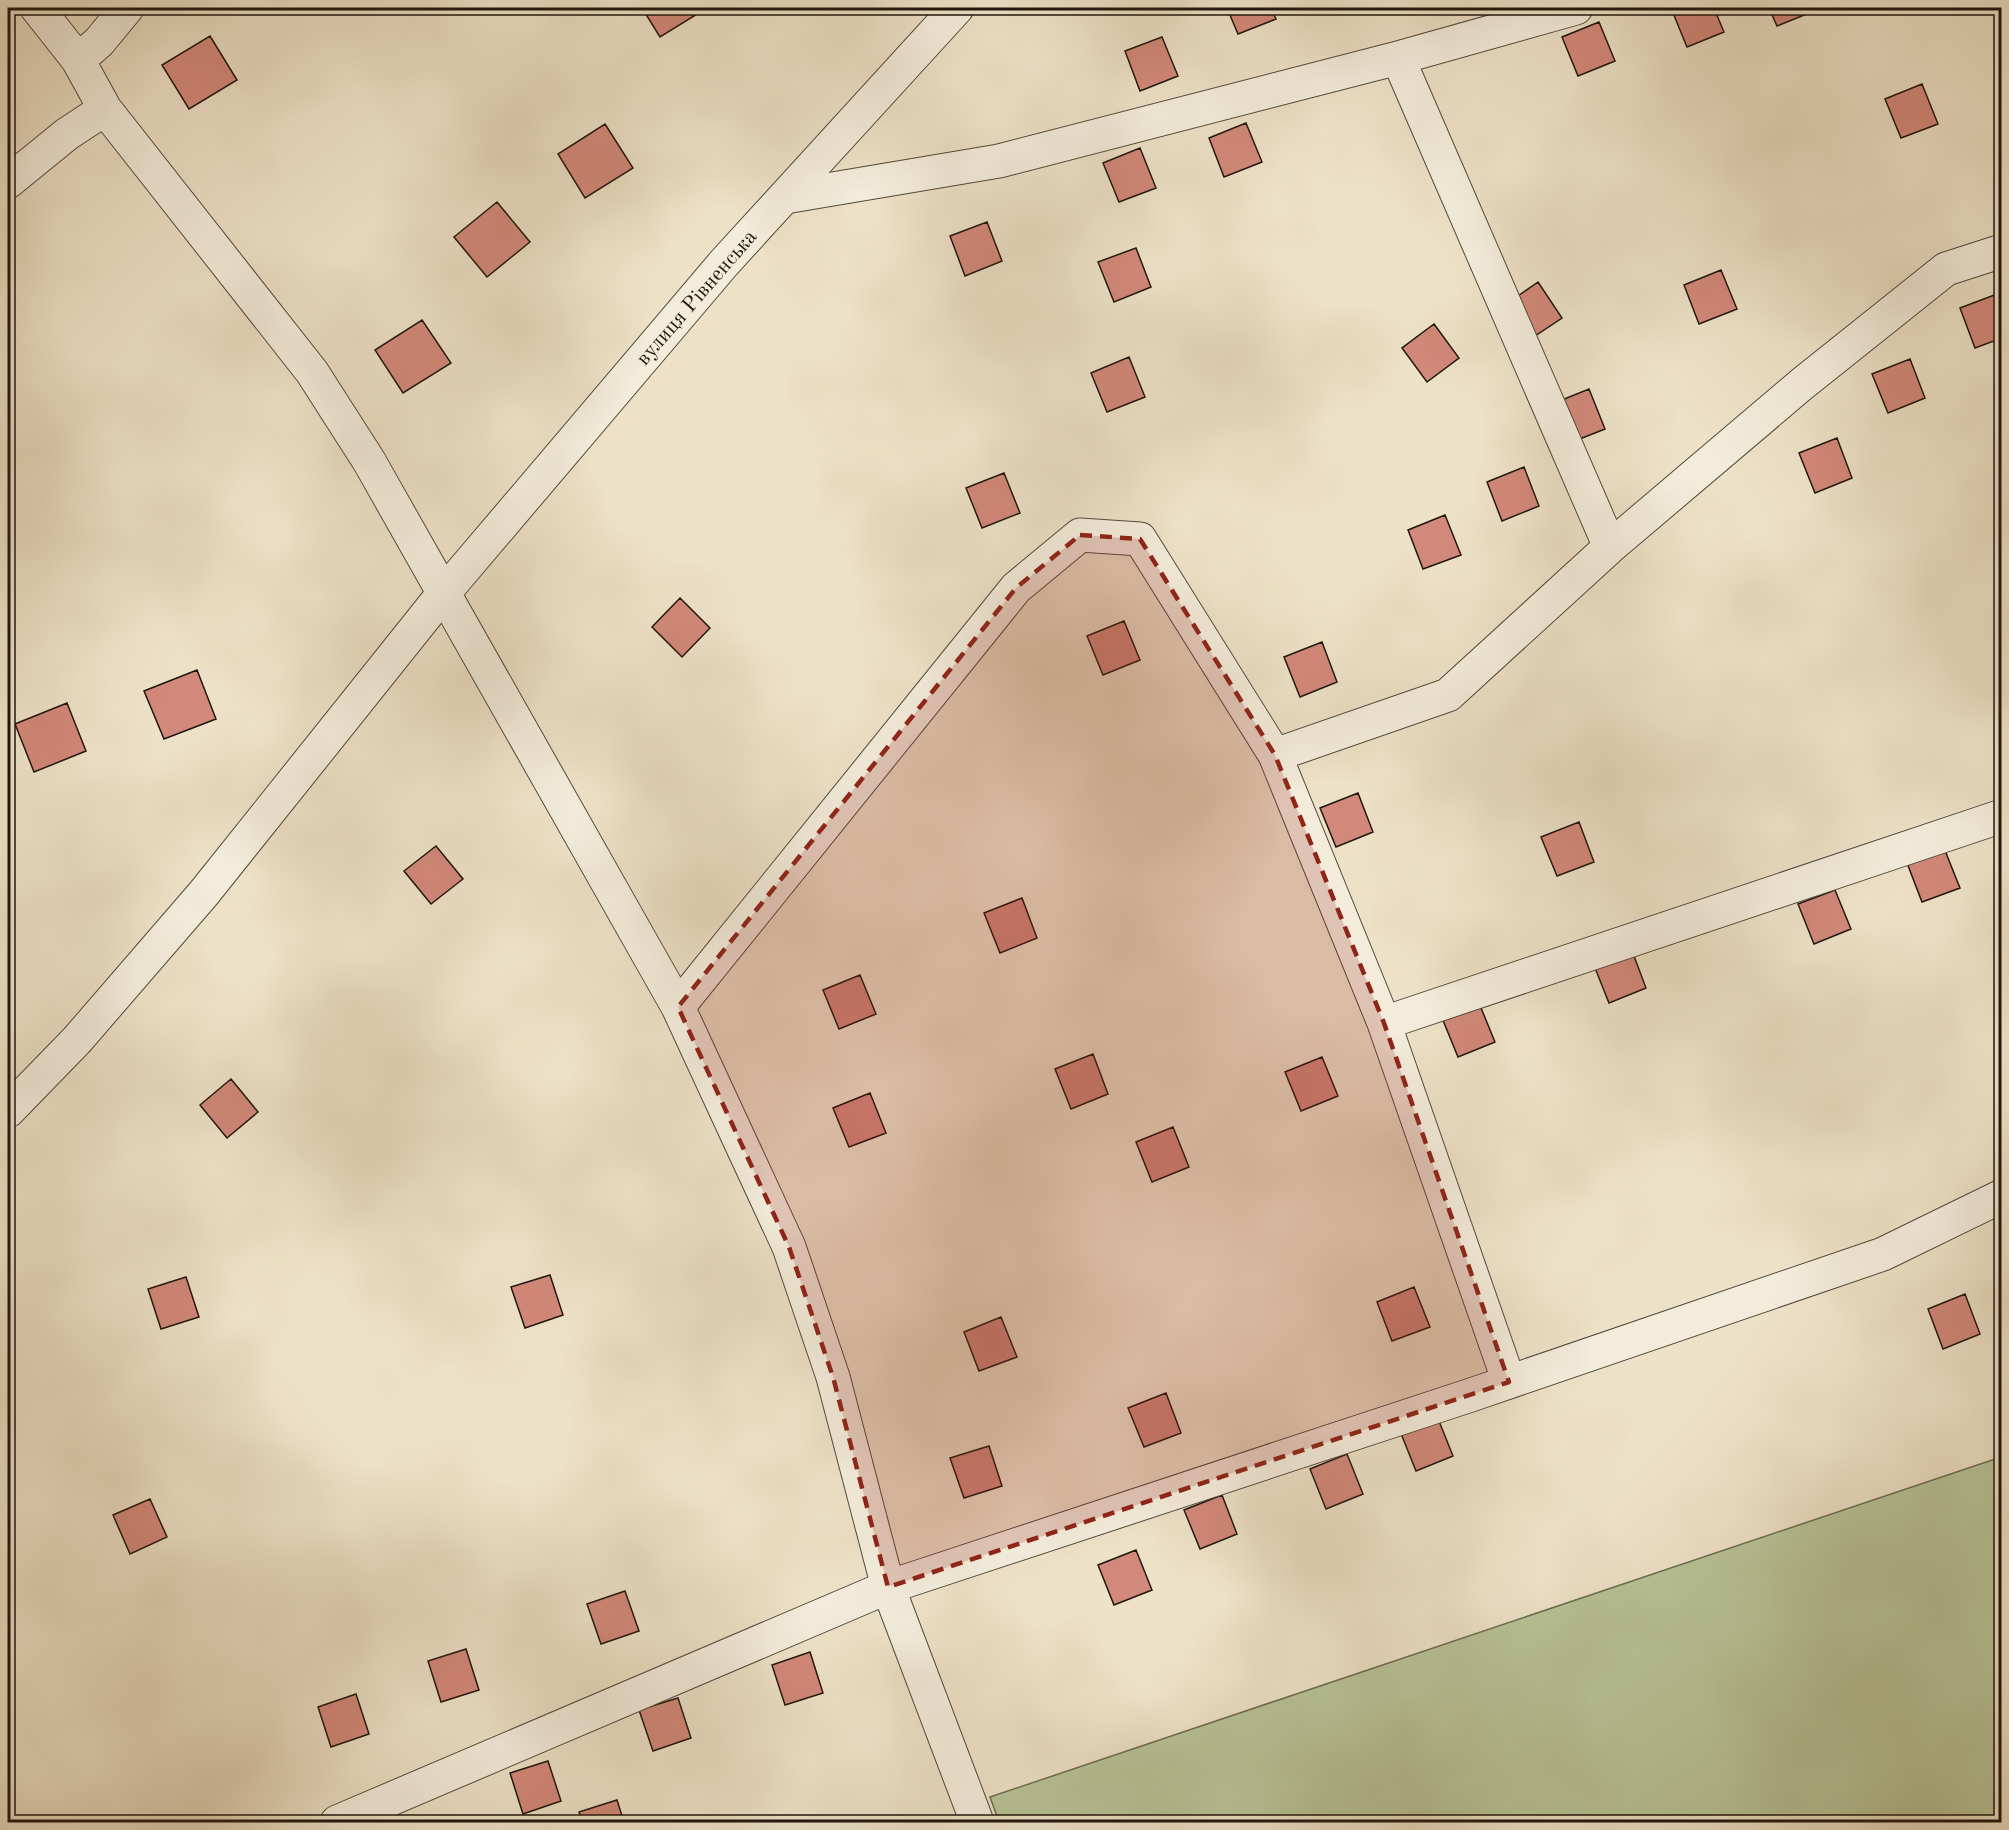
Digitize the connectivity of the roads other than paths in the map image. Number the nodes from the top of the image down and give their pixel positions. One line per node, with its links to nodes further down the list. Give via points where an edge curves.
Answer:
1 (37, 8): 6 (street)
2 (127, 8): 6 (street)
3 (957, 8): 9 (street, вулиця Рівненська)
4 (1576, 8): 5 (street)
5 (1398, 58): 9 (street, via 999,161); 11 (street)
6 (78, 60): 7 (street)
7 (105, 109): 8 (street); 12 (street, via 312,372 369,461)
8 (8, 182)
9 (785, 197): 12 (street, вулиця Рівненська, via 724,263)
10 (2001, 251): 11 (street, via 1946,269 1802,384)
11 (1610, 547): 13 (street, via 1448,695)
12 (443, 594): 15 (street); 17 (street, вулиця Рівненська, via 204,893 77,1040)
13 (1275, 755): 15 (street, via 1140,538 1080,536 1016,588); 16 (street)
14 (2001, 816): 16 (street)
15 (678, 1007): 20 (street, via 789,1247 833,1377)
16 (1384, 1023): 19 (street)
17 (8, 1111)
18 (2001, 1196): 19 (street, via 1883,1254)
19 (1509, 1382): 20 (street)
20 (888, 1587): 21 (street); 22 (street)
21 (337, 1822)
22 (977, 1822)

